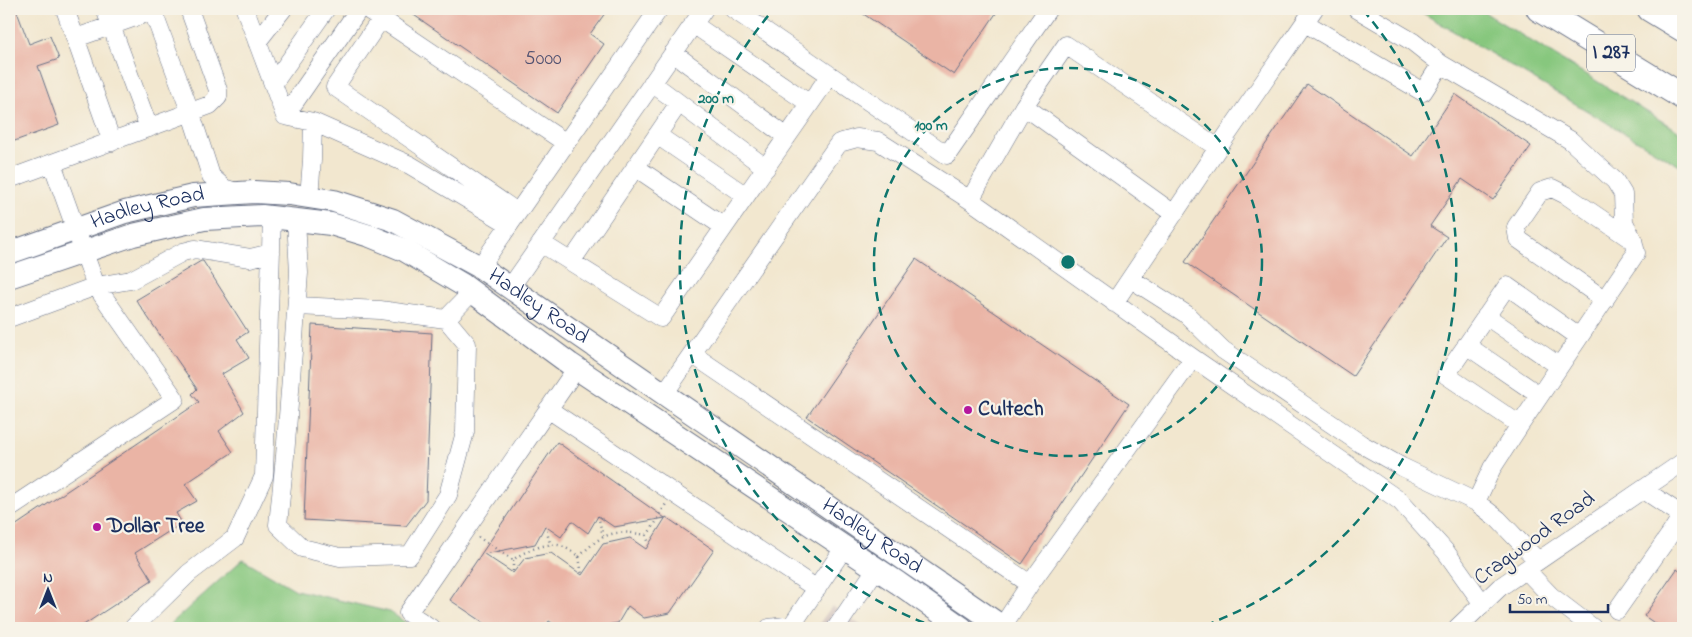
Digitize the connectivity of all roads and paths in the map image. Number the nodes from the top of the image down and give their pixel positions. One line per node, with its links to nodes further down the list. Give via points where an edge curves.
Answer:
1 (65, 9): 22 (street)
2 (105, 9): 20 (street)
3 (154, 9): 20 (street); 33 (street)
4 (189, 9): 33 (street, via 218,90 218,96 210,105)
5 (245, 9): 23 (street)
6 (283, 9): 23 (street)
7 (326, 9): 28 (street)
8 (359, 9): 34 (street)
9 (366, 9): 18 (street)
10 (659, 9): 40 (street)
11 (704, 9): 19 (street)
12 (733, 9): 26 (street)
13 (1048, 9): 26 (street, via 947,155)
14 (1357, 9): 25 (street, via 1413,42)
15 (1538, 9): 29 (highway, I 287)
16 (1650, 9): 21 (highway, I 287)
17 (1310, 16): 25 (street, via 1423,92); 41 (street)
18 (381, 19): 40 (street); 52 (street, via 335,87)
19 (694, 24): 24 (street); 31 (street)
20 (112, 26): 22 (street); 36 (street)
21 (1683, 29)
22 (76, 38): 39 (street)
23 (257, 42): 28 (street)
24 (673, 53): 27 (street); 38 (street)
25 (1441, 64): 56 (street, via 1570,140 1615,180 1623,194 1624,222)
26 (830, 75): 31 (street)
27 (652, 83): 30 (street); 57 (street)
28 (273, 84): 34 (street)
29 (1683, 97)
30 (679, 103): 37 (street); 44 (street)
31 (810, 104): 38 (street)
32 (1024, 106): 41 (street, via 1066,45); 49 (street); 50 (street)
33 (190, 114): 36 (street); 46 (street, via 211,176 224,188)
34 (284, 116): 35 (street)
35 (313, 122): 48 (street); 52 (street)
36 (149, 128): 39 (street)
37 (657, 135): 43 (street); 47 (street)
38 (788, 137): 44 (street)
39 (112, 142): 42 (street)
40 (566, 143): 52 (street)
41 (1218, 148): 50 (street)
42 (52, 163): 45 (street); 55 (street)
43 (636, 167): 54 (street); 61 (street)
44 (766, 168): 47 (street)
45 (9, 179)
46 (240, 193): 48 (main road, Hadley Road); 55 (main road, Hadley Road, via 193,196 125,212)
47 (746, 196): 54 (street)
48 (308, 197): 62 (main road, Hadley Road, via 334,201 393,220)
49 (970, 200): 69 (street); 76 (street, via 878,141 857,138 839,144)
50 (1174, 214): 64 (street)
51 (272, 217): 53 (main road, Hadley Road); 58 (main road, Hadley Road, via 204,219 133,235); 60 (street)
52 (513, 218): 62 (street)
53 (296, 220): 66 (main road, Hadley Road, via 331,224 370,236 404,250); 70 (street, via 299,273)
54 (724, 227): 61 (street, via 661,318)
55 (76, 229): 58 (street); 59 (main road, Hadley Road)
56 (1632, 240): 68 (street, via 1636,253); 68 (street, via 1552,188 1540,192 1516,227 1518,239)
57 (541, 243): 61 (street); 67 (street)
58 (84, 252): 63 (main road, Hadley Road); 65 (street)
59 (9, 253)
60 (270, 253): 65 (street, via 250,258 195,250 183,252 131,280); 111 (street, via 264,476 235,538 189,574)
61 (571, 262)
62 (480, 267): 66 (main road); 67 (main road, Hadley Road)
63 (9, 277)
64 (1131, 278): 69 (street); 87 (street, via 1186,314 1223,350 1361,444)
65 (96, 286): 72 (street); 88 (street, via 175,399)
66 (468, 288): 73 (street); 79 (main road, Hadley Road)
67 (510, 288): 80 (main road, Hadley Road)
68 (1605, 300): 74 (street)
69 (1114, 303): 77 (street)
70 (296, 306): 73 (street, via 380,310); 73 (street, via 278,525 302,548 340,557 410,555 448,495 465,432 467,344)
71 (1486, 316): 74 (street, via 1506,286); 75 (street); 78 (street)
72 (9, 318)
73 (446, 319)
74 (1580, 337): 78 (street)
75 (1466, 345): 81 (street); 83 (street, via 1446,375)
76 (692, 354): 80 (street); 105 (street)
77 (1192, 358): 105 (street); 107 (street, via 1400,501 1446,552)
78 (1559, 366): 81 (street)
79 (576, 369): 82 (street); 98 (main road, Hadley Road)
80 (664, 394): 116 (main road, Hadley Road)
81 (1539, 395): 83 (street)
82 (548, 409): 86 (street); 92 (street)
83 (1520, 425): 87 (street, via 1492,468)
84 (1683, 462): 85 (street, Cragwood Road)
85 (1644, 490): 90 (street); 101 (street, Cragwood Road)
86 (674, 493): 93 (path, via 656,519 654,528); 106 (street)
87 (1476, 502): 101 (street, via 1498,519)
88 (9, 509)
89 (598, 516): 94 (path)
90 (1682, 516): 95 (street)
91 (546, 526): 97 (path)
92 (466, 529): 100 (path); 112 (street, via 408,613)
93 (646, 535): 94 (path, via 619,532); 96 (path)
94 (603, 536): 99 (path)
95 (1677, 537): 108 (street)
96 (649, 544)
97 (551, 546): 99 (path, via 565,548); 100 (path, via 536,548)
98 (844, 548): 102 (main road, Hadley Road); 106 (street)
99 (580, 557): 104 (path)
100 (513, 560): 103 (path)
101 (1532, 566): 107 (street, Cragwood Road, via 1500,587); 109 (street)
102 (876, 569): 114 (street); 115 (main road, Hadley Road)
103 (513, 573)
104 (582, 575)
105 (1030, 584): 116 (street)
106 (817, 589): 110 (street)
107 (1483, 604): 117 (street, Cragwood Road)
108 (1617, 610)
109 (1569, 621): 118 (street)
110 (792, 626): 113 (street)
111 (133, 628)
112 (431, 628)
113 (769, 628)
114 (836, 628)
115 (962, 628)
116 (1003, 628)
117 (1457, 628)
118 (1593, 628)

